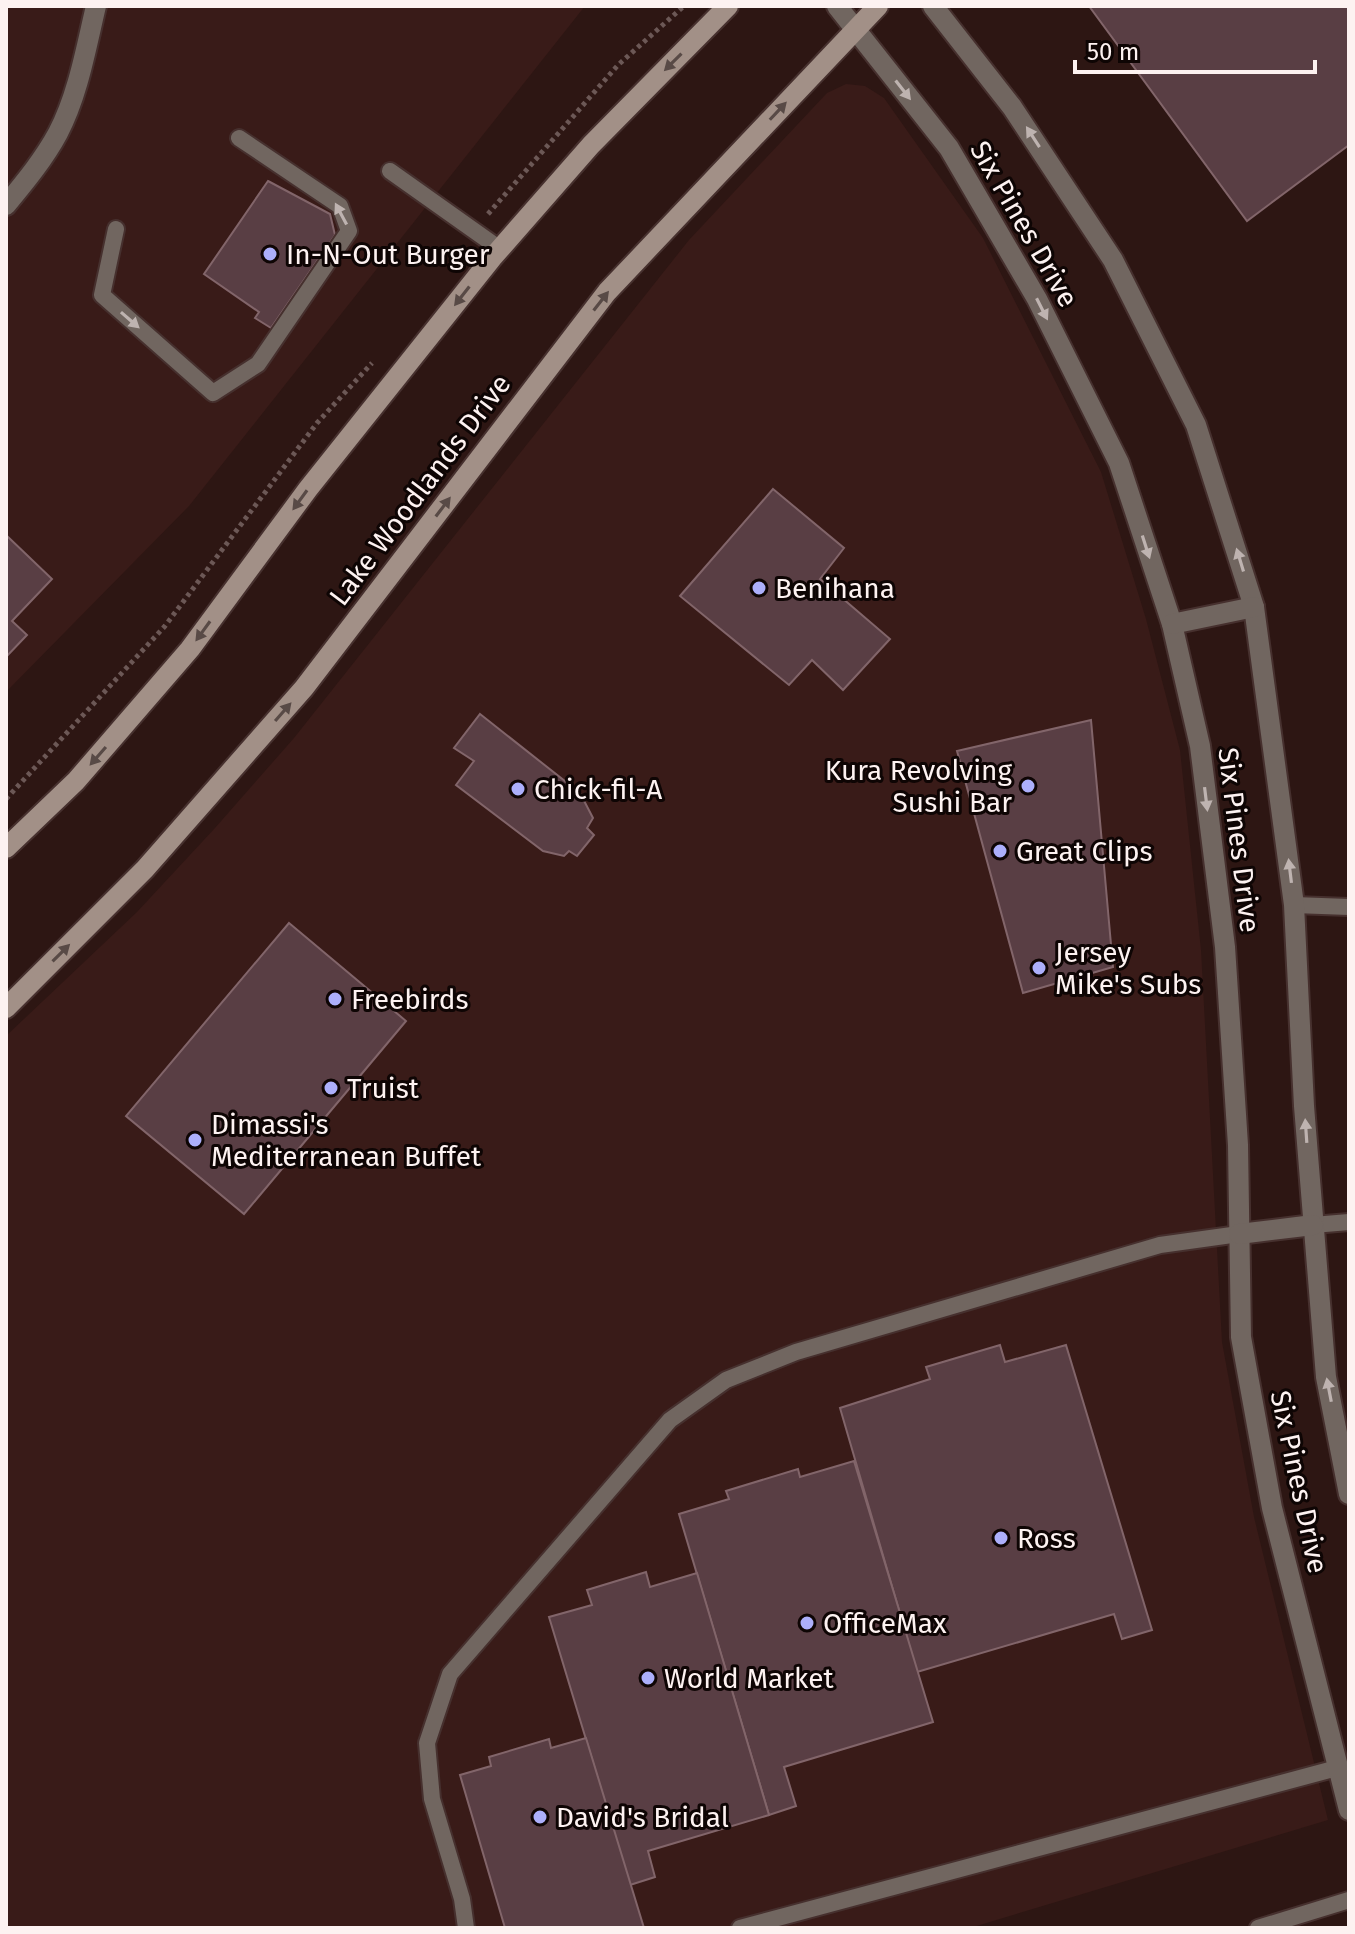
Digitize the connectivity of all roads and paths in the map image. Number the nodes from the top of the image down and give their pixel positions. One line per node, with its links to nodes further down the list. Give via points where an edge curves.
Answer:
1 (96, 6): 9 (street, via 59,131)
2 (728, 6): 11 (main road, one-way to 11, via 591,145)
3 (837, 6): 6 (street, Six Pines Drive)
4 (878, 6): 6 (main road, Lake Woodlands Drive)
5 (933, 6): 12 (street, Six Pines Drive, one-way to 5, via 1196,425 1113,260 1012,107)
6 (855, 28): 13 (street, Six Pines Drive, one-way to 13, via 949,148 1037,299 1119,463); 17 (main road, Lake Woodlands Drive, one-way to 6, via 145,869 304,688 607,292)
7 (239, 138): 10 (lane, one-way to 7, via 102,295 213,393 258,364 349,231 340,206)
8 (390, 171): 11 (lane)
9 (6, 205)
10 (116, 229)
11 (500, 249): 14 (main road, one-way to 14, via 308,489 190,649 76,781)
12 (1254, 607): 13 (street); 15 (street, Six Pines Drive, one-way to 12)
13 (1172, 624): 20 (street, Six Pines Drive, one-way to 20, via 1200,746 1225,947)
14 (6, 848)
15 (1294, 905): 16 (lane); 19 (street, Six Pines Drive, one-way to 15)
16 (1349, 907)
17 (6, 1008)
18 (1349, 1222): 19 (lane)
19 (1313, 1225): 20 (street); 21 (street, Six Pines Drive, one-way to 19, via 1326,1377)
20 (1239, 1234): 22 (street, Six Pines Drive, via 1241,1337 1272,1508); 25 (lane, via 1160,1245 796,1352 726,1380 670,1420 450,1674 427,1743 432,1799)
21 (1349, 1491)
22 (1343, 1767): 23 (street, Six Pines Drive); 26 (lane)
23 (1349, 1810)
24 (1349, 1900): 27 (lane)
25 (466, 1928)
26 (740, 1928)
27 (1258, 1928)

